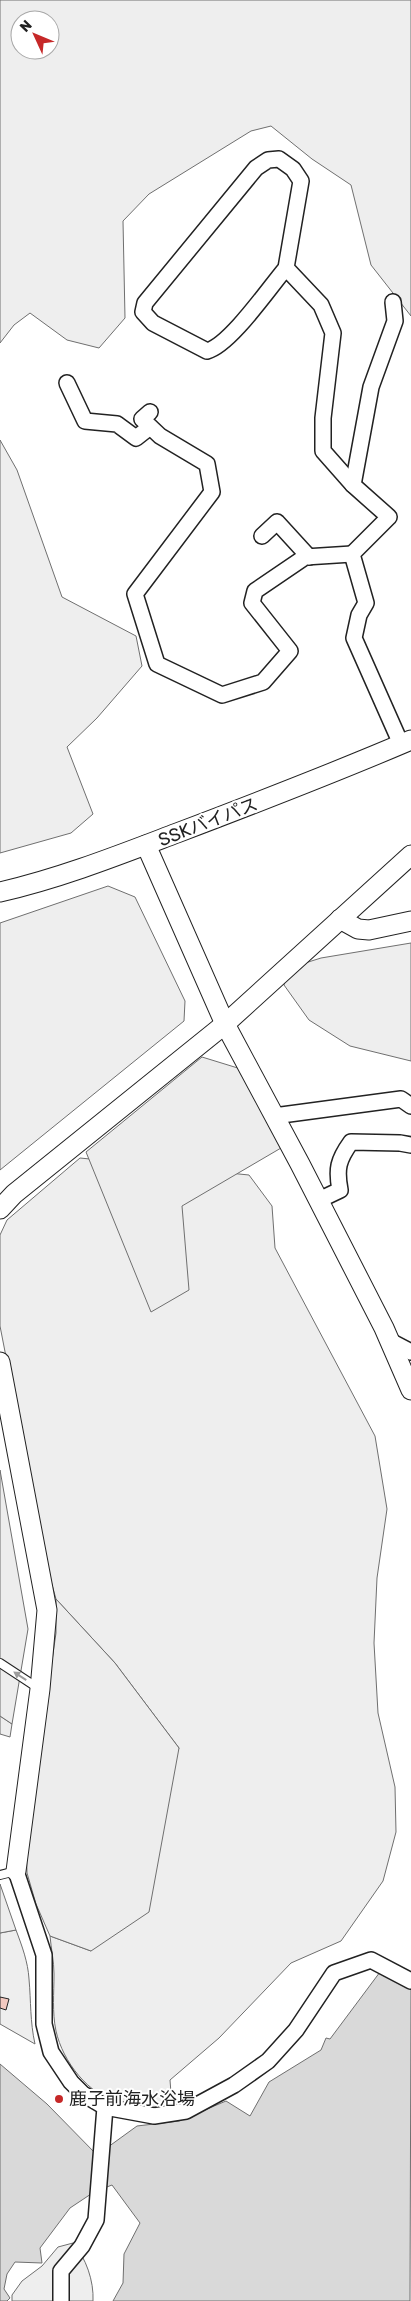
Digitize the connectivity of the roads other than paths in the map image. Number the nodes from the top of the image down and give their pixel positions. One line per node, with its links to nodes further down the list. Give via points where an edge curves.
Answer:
1 (286, 268): 1 (street, via 301,182 293,170 279,159 268,160 256,168 145,302 143,312 153,323 206,351 228,337); 4 (street, via 321,305 333,333 323,418 323,451)
2 (393, 302): 4 (street, via 395,321 371,388)
3 (67, 383): 7 (street, via 85,421 117,424 136,438 150,419 160,436 207,464 212,492 135,594 157,664 222,695 263,682 290,651 252,603 255,590)
4 (353, 485): 6 (street, via 390,518)
5 (262, 536): 7 (street, via 277,522)
6 (352, 554): 7 (street); 8 (street, via 366,603 359,615 354,638)
7 (308, 557)
8 (406, 742): 9 (street, SSKバイパス)
9 (146, 845): 11 (street, SSKバイパス, via 43,882); 14 (street)
10 (411, 855): 12 (street)
11 (0, 892)
12 (340, 919): 13 (street, via 358,929 370,930); 14 (street)
13 (411, 922)
14 (225, 1024): 16 (street); 19 (street, via 14,1194)
15 (411, 1106): 16 (street, via 400,1099)
16 (274, 1116): 18 (street)
17 (411, 1145): 18 (street, via 351,1142 336,1172 340,1190)
18 (319, 1200): 20 (street)
19 (0, 1209)
20 (390, 1341): 21 (street); 23 (street)
21 (411, 1352)
22 (0, 1362): 25 (street, via 47,1610)
23 (411, 1390)
24 (0, 1663): 25 (lane, one-way to 24)
25 (40, 1689): 26 (street)
26 (8, 1873): 28 (street, via 44,1955 44,2024 52,2052 77,2088)
27 (411, 1981): 28 (street, via 371,1960 334,1973 296,2030 268,2061 234,2085 186,2111 154,2116)
28 (105, 2107): 29 (street, via 96,2220 82,2246 62,2271)
29 (61, 2301)

